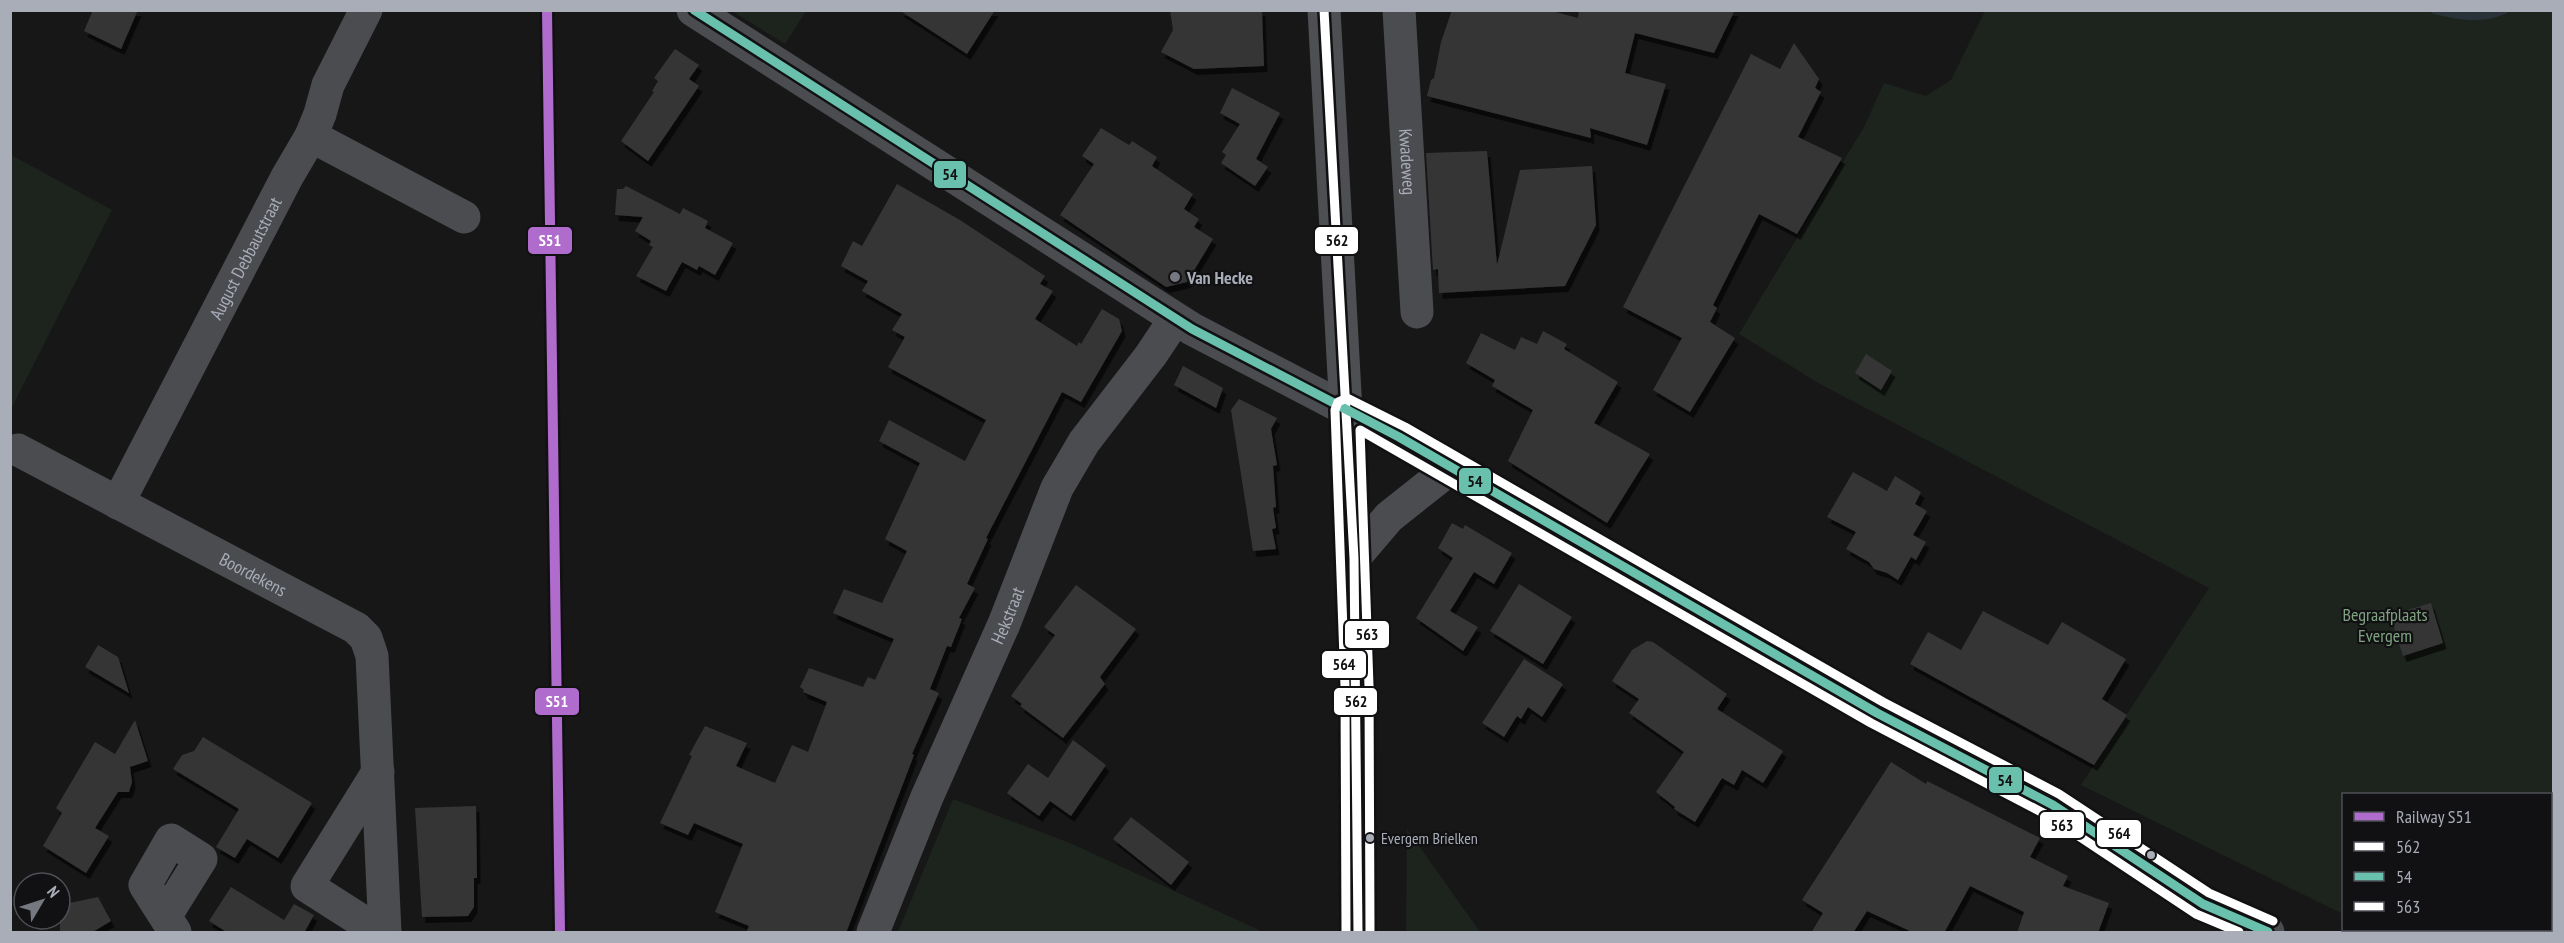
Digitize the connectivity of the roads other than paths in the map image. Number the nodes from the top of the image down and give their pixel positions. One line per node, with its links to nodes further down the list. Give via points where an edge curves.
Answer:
1 (366, 10): 5 (street, August Debbautstraat, via 328,85)
2 (693, 10): 8 (street)
3 (1324, 10): 9 (main road)
4 (1399, 10): 7 (street, Kwadeweg)
5 (311, 136): 6 (street); 12 (street, August Debbautstraat)
6 (464, 217)
7 (1417, 312)
8 (1175, 319): 9 (street); 18 (street, Hekstraat, via 1083,442 1057,488)
9 (1347, 410): 11 (street); 13 (main road)
10 (18, 450): 12 (street, Boordekens)
11 (1452, 467): 13 (street, via 1389,517); 15 (street, via 1877,713 2053,806 2203,904)
12 (118, 503): 14 (street, Boordekens, via 356,627 366,638 372,656)
13 (1354, 558): 19 (main road)
14 (378, 772): 16 (street, via 307,886); 17 (street, Boordekens)
15 (2264, 932)
16 (379, 933)
17 (385, 933)
18 (873, 933)
19 (1358, 933)

